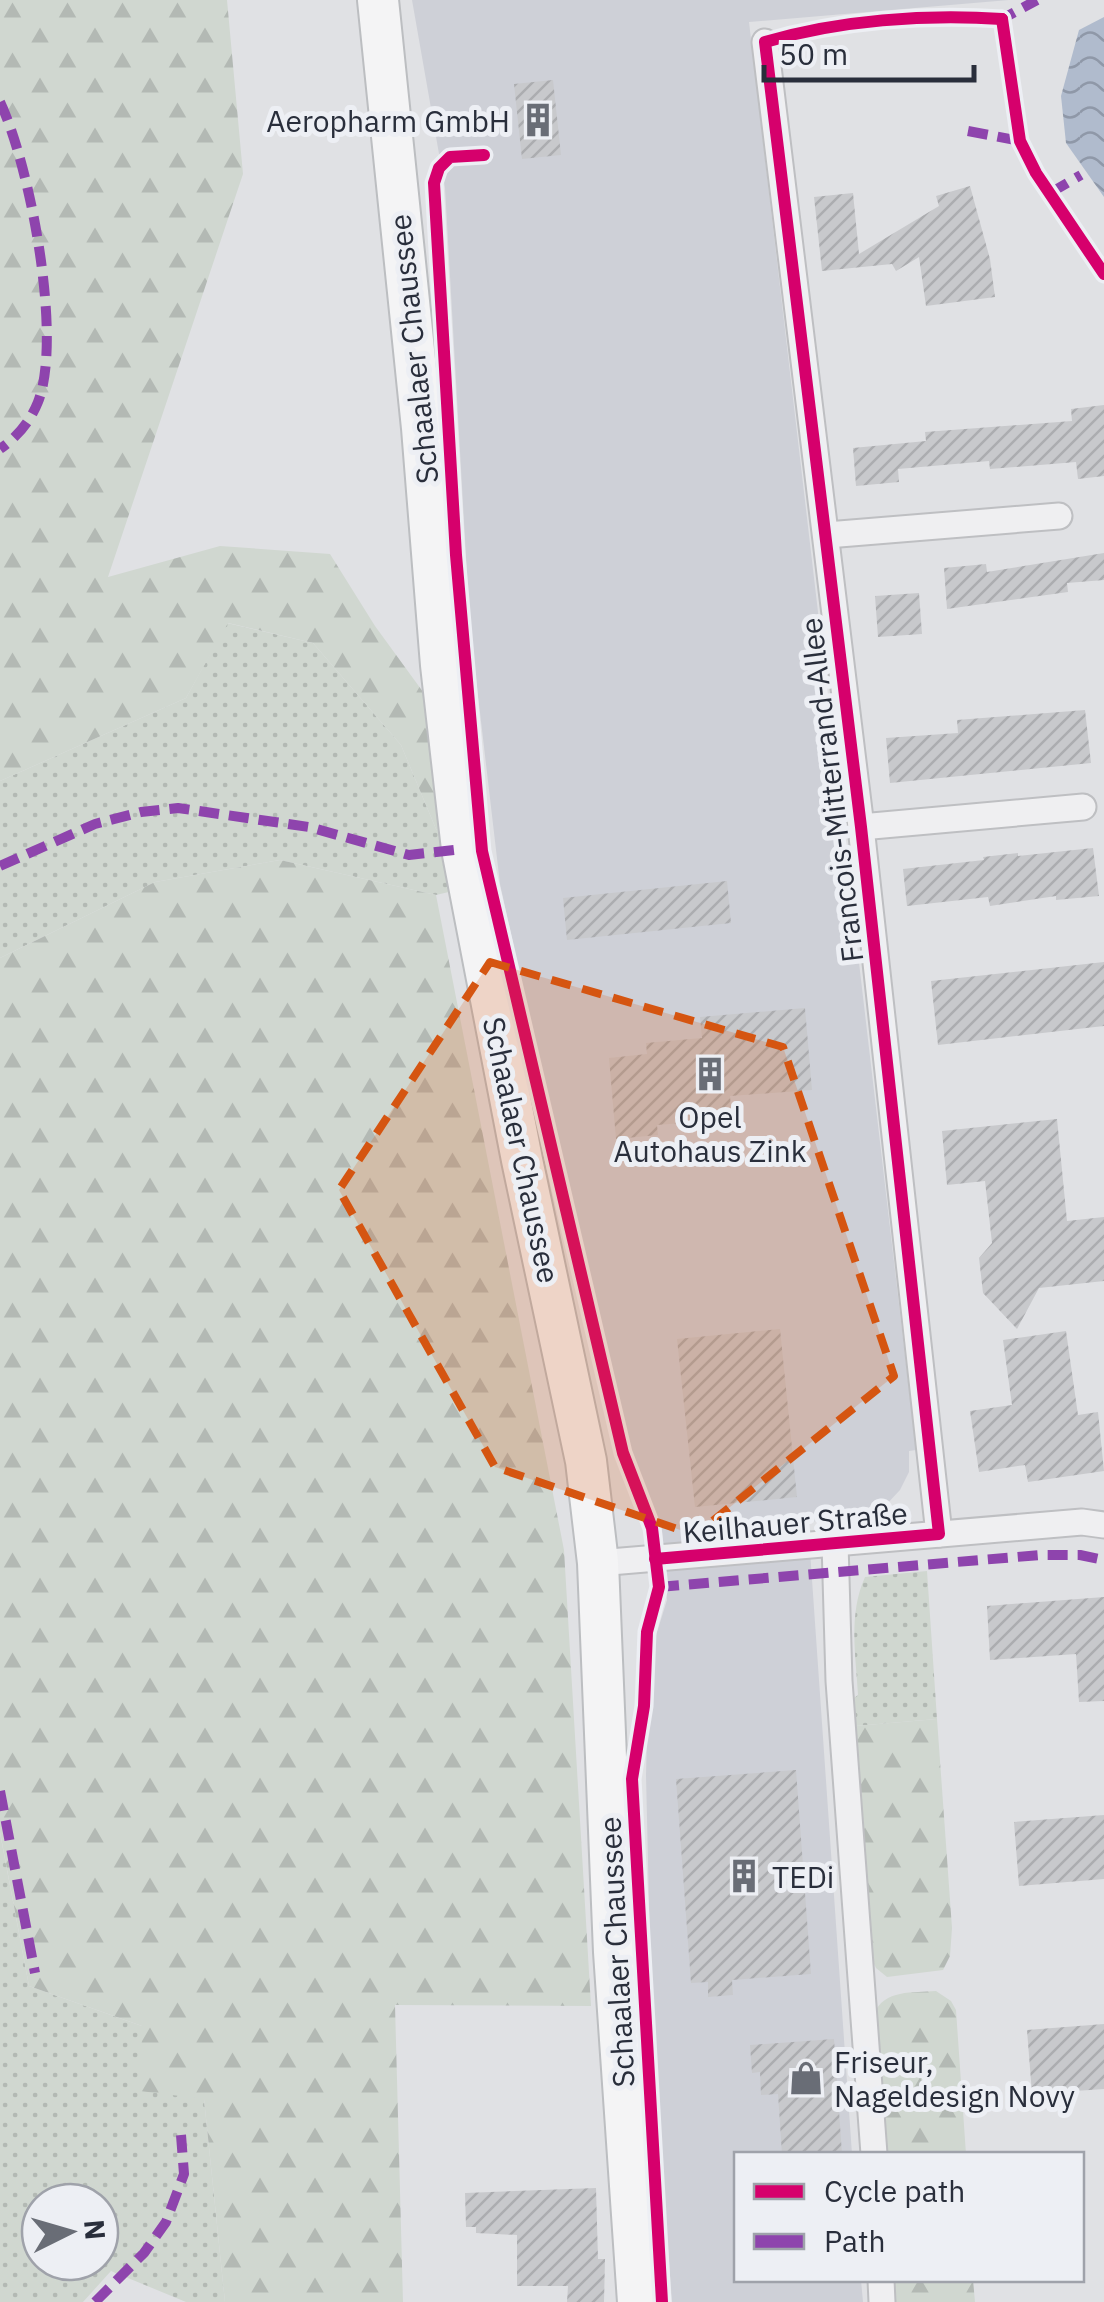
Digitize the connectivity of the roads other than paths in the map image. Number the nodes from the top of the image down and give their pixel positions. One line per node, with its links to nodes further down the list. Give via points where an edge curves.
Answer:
1 (378, 0): 10 (main road, Schaalaer Chaussee, via 462,849 586,1460)
2 (765, 42): 4 (street, Francois-Mitterrand-Allee)
3 (1059, 516): 4 (street)
4 (826, 535): 6 (street, Francois-Mitterrand-Allee)
5 (1083, 807): 6 (street, Francois-Mitterrand-Allee)
6 (862, 828): 8 (street, Francois-Mitterrand-Allee)
7 (1104, 1525): 8 (street, Keilhauer Straße)
8 (939, 1534): 9 (street, Keilhauer Straße)
9 (835, 1543): 10 (street, Keilhauer Straße); 11 (street, via 838,1681)
10 (598, 1563): 12 (main road, Schaalaer Chaussee, via 614,1952)
11 (874, 2152)
12 (638, 2302)

